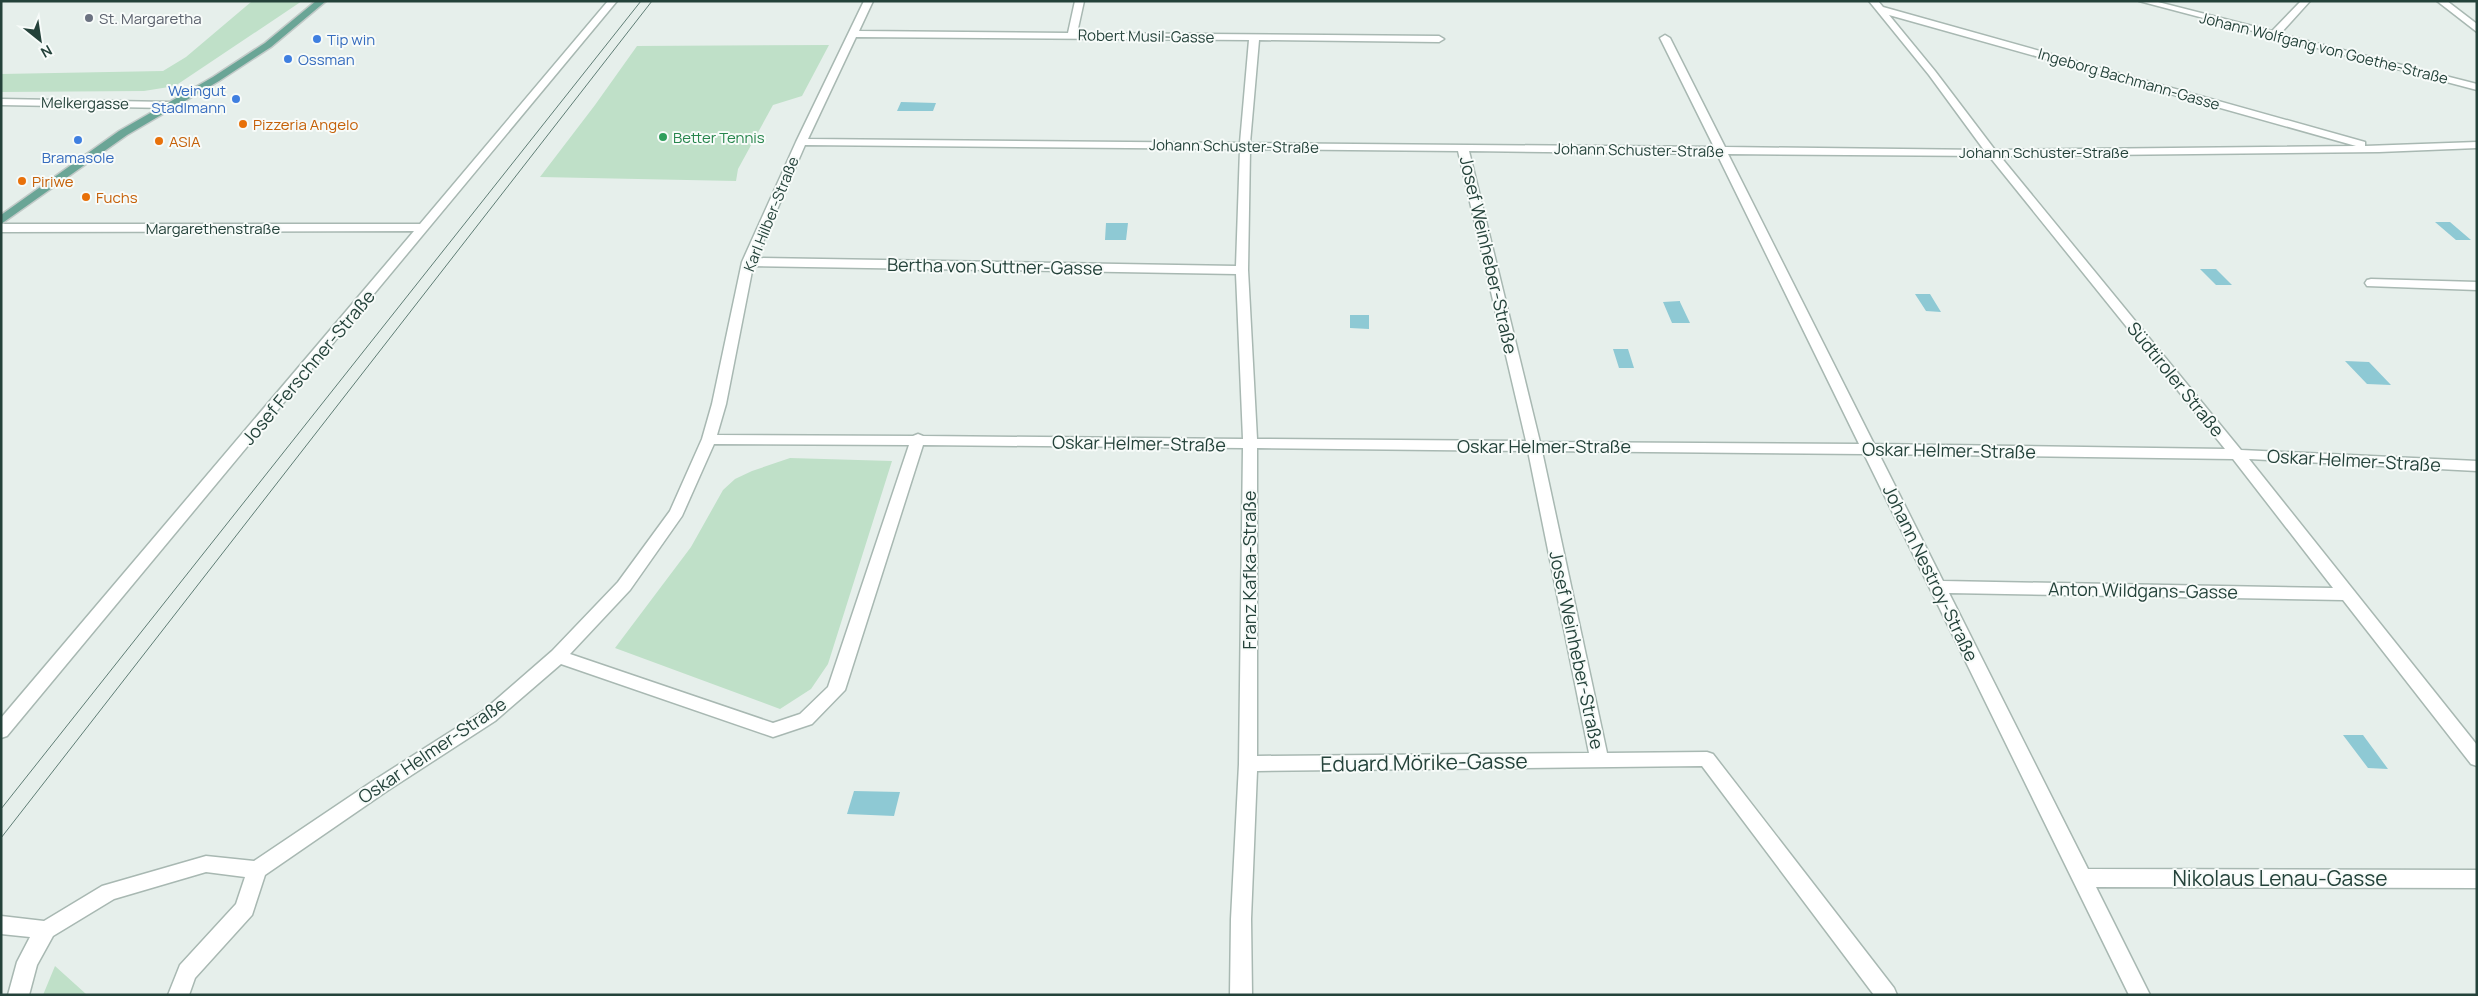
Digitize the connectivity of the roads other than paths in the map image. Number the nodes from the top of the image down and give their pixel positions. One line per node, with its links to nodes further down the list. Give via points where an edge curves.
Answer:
1 (322, 1): 18 (main road, via 268,45)
2 (614, 1): 28 (street, Josef Ferschner-Straße)
3 (869, 1): 10 (street, Karl Hilber-Straße)
4 (1080, 1): 11 (street)
5 (2143, 1): 12 (street, Johann Wolfgang von Goethe-Straße)
6 (2306, 1): 12 (street)
7 (2441, 1): 9 (street)
8 (1876, 5): 23 (street, Ingeborg Bachmann-Gasse); 25 (street, Südtiroler Straße)
9 (2477, 29)
10 (853, 34): 11 (street, Robert Musil-Gasse); 19 (street, Karl Hilber-Straße)
11 (1072, 35): 13 (street, Robert Musil-Gasse)
12 (2274, 35): 16 (street, Johann Wolfgang von Goethe-Straße)
13 (1254, 38): 15 (street, Robert Musil-Gasse); 21 (street, Franz Kafka-Straße)
14 (1665, 38): 24 (street, Johann Nestroy-Straße)
15 (1439, 39)
16 (2477, 87)
17 (1, 102): 18 (street, Melkergasse)
18 (169, 105): 26 (main road, via 123,133)
19 (800, 142): 21 (street, Johann Schuster-Straße); 29 (street, Karl Hilber-Straße)
20 (2477, 145): 23 (street, Johann Schuster-Straße)
21 (1245, 146): 22 (street, Johann Schuster-Straße); 30 (street, Franz Kafka-Straße)
22 (1463, 148): 24 (street, Johann Schuster-Straße); 36 (street, Josef Weinheber-Straße)
23 (2379, 149): 25 (street, Johann Schuster-Straße)
24 (1722, 151): 25 (street, Johann Schuster-Straße); 37 (street, Johann Nestroy-Straße)
25 (1992, 153): 38 (street, Südtiroler Straße)
26 (1, 221)
27 (1, 228): 28 (street, Margarethenstraße)
28 (425, 228): 43 (street, Josef Ferschner-Straße)
29 (748, 262): 30 (street, Bertha von Suttner-Gasse); 33 (street, Karl Hilber-Straße)
30 (1242, 270): 35 (street, Franz Kafka-Straße)
31 (2371, 283): 32 (street)
32 (2477, 286)
33 (709, 438): 34 (street, Oskar Helmer-Straße); 42 (street, Oskar Helmer-Straße, via 677,512 624,586)
34 (918, 439): 35 (street, Oskar Helmer-Straße); 42 (street, via 836,690 806,719 773,730)
35 (1250, 445): 36 (street, Oskar Helmer-Straße); 46 (street, Franz Kafka-Straße)
36 (1534, 446): 37 (street, Oskar Helmer-Straße); 44 (street, Josef Weinheber-Straße)
37 (1869, 449): 38 (street, Oskar Helmer-Straße); 40 (street, Johann Nestroy-Straße)
38 (2237, 454): 39 (street, Oskar Helmer-Straße); 41 (street, Südtiroler Straße)
39 (2477, 466)
40 (1938, 587): 41 (street, Anton Wildgans-Gasse); 48 (street, Johann Nestroy-Straße)
41 (2348, 594): 45 (street, Südtiroler Straße)
42 (558, 656): 47 (street, Oskar Helmer-Straße, via 490,716)
43 (1, 730)
44 (1600, 760): 46 (street, Eduard Mörike-Gasse); 55 (street, Josef Weinheber-Straße, via 1706,759)
45 (2477, 760)
46 (1248, 764): 54 (street, Franz Kafka-Straße)
47 (257, 870): 51 (street, via 206,864 109,892); 53 (street, via 245,909 187,972)
48 (2082, 878): 49 (street, Nikolaus Lenau-Gasse); 56 (street, Johann Nestroy-Straße)
49 (2477, 879)
50 (1, 925): 51 (street)
51 (46, 930): 52 (street, via 27,962)
52 (18, 995)
53 (178, 995)
54 (1241, 995)
55 (1887, 995)
56 (2140, 995)

